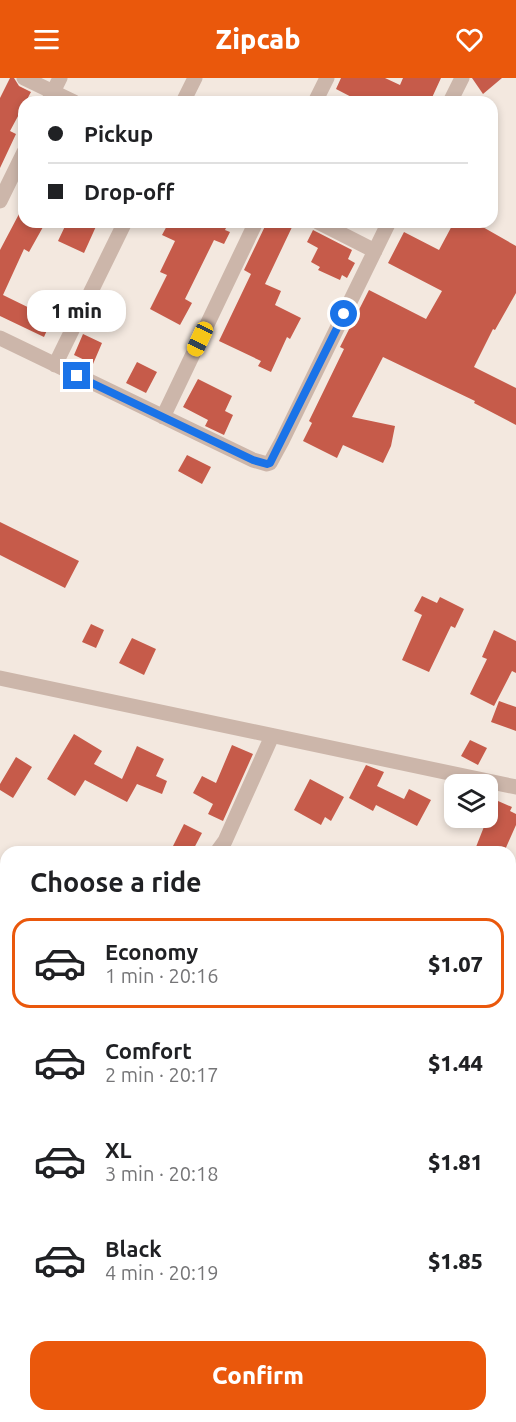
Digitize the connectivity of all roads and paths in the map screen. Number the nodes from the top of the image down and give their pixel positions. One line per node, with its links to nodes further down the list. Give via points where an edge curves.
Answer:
1 (24, 78): 5 (street)
2 (195, 78): 6 (street)
3 (327, 78): 7 (street)
4 (462, 78): 8 (street)
5 (54, 91)
6 (186, 96)
7 (318, 96)
8 (453, 96)
9 (18, 164): 10 (street)
10 (0, 201)
11 (122, 228): 17 (street)
12 (253, 228): 18 (street)
13 (330, 228): 15 (street)
14 (386, 228): 15 (street)
15 (375, 250): 18 (street, via 270,463 253,460)
16 (0, 338): 17 (street)
17 (55, 365): 18 (street)
18 (163, 417)
19 (0, 678): 20 (street)
20 (272, 736): 21 (street); 22 (street)
21 (516, 787)
22 (222, 846)

